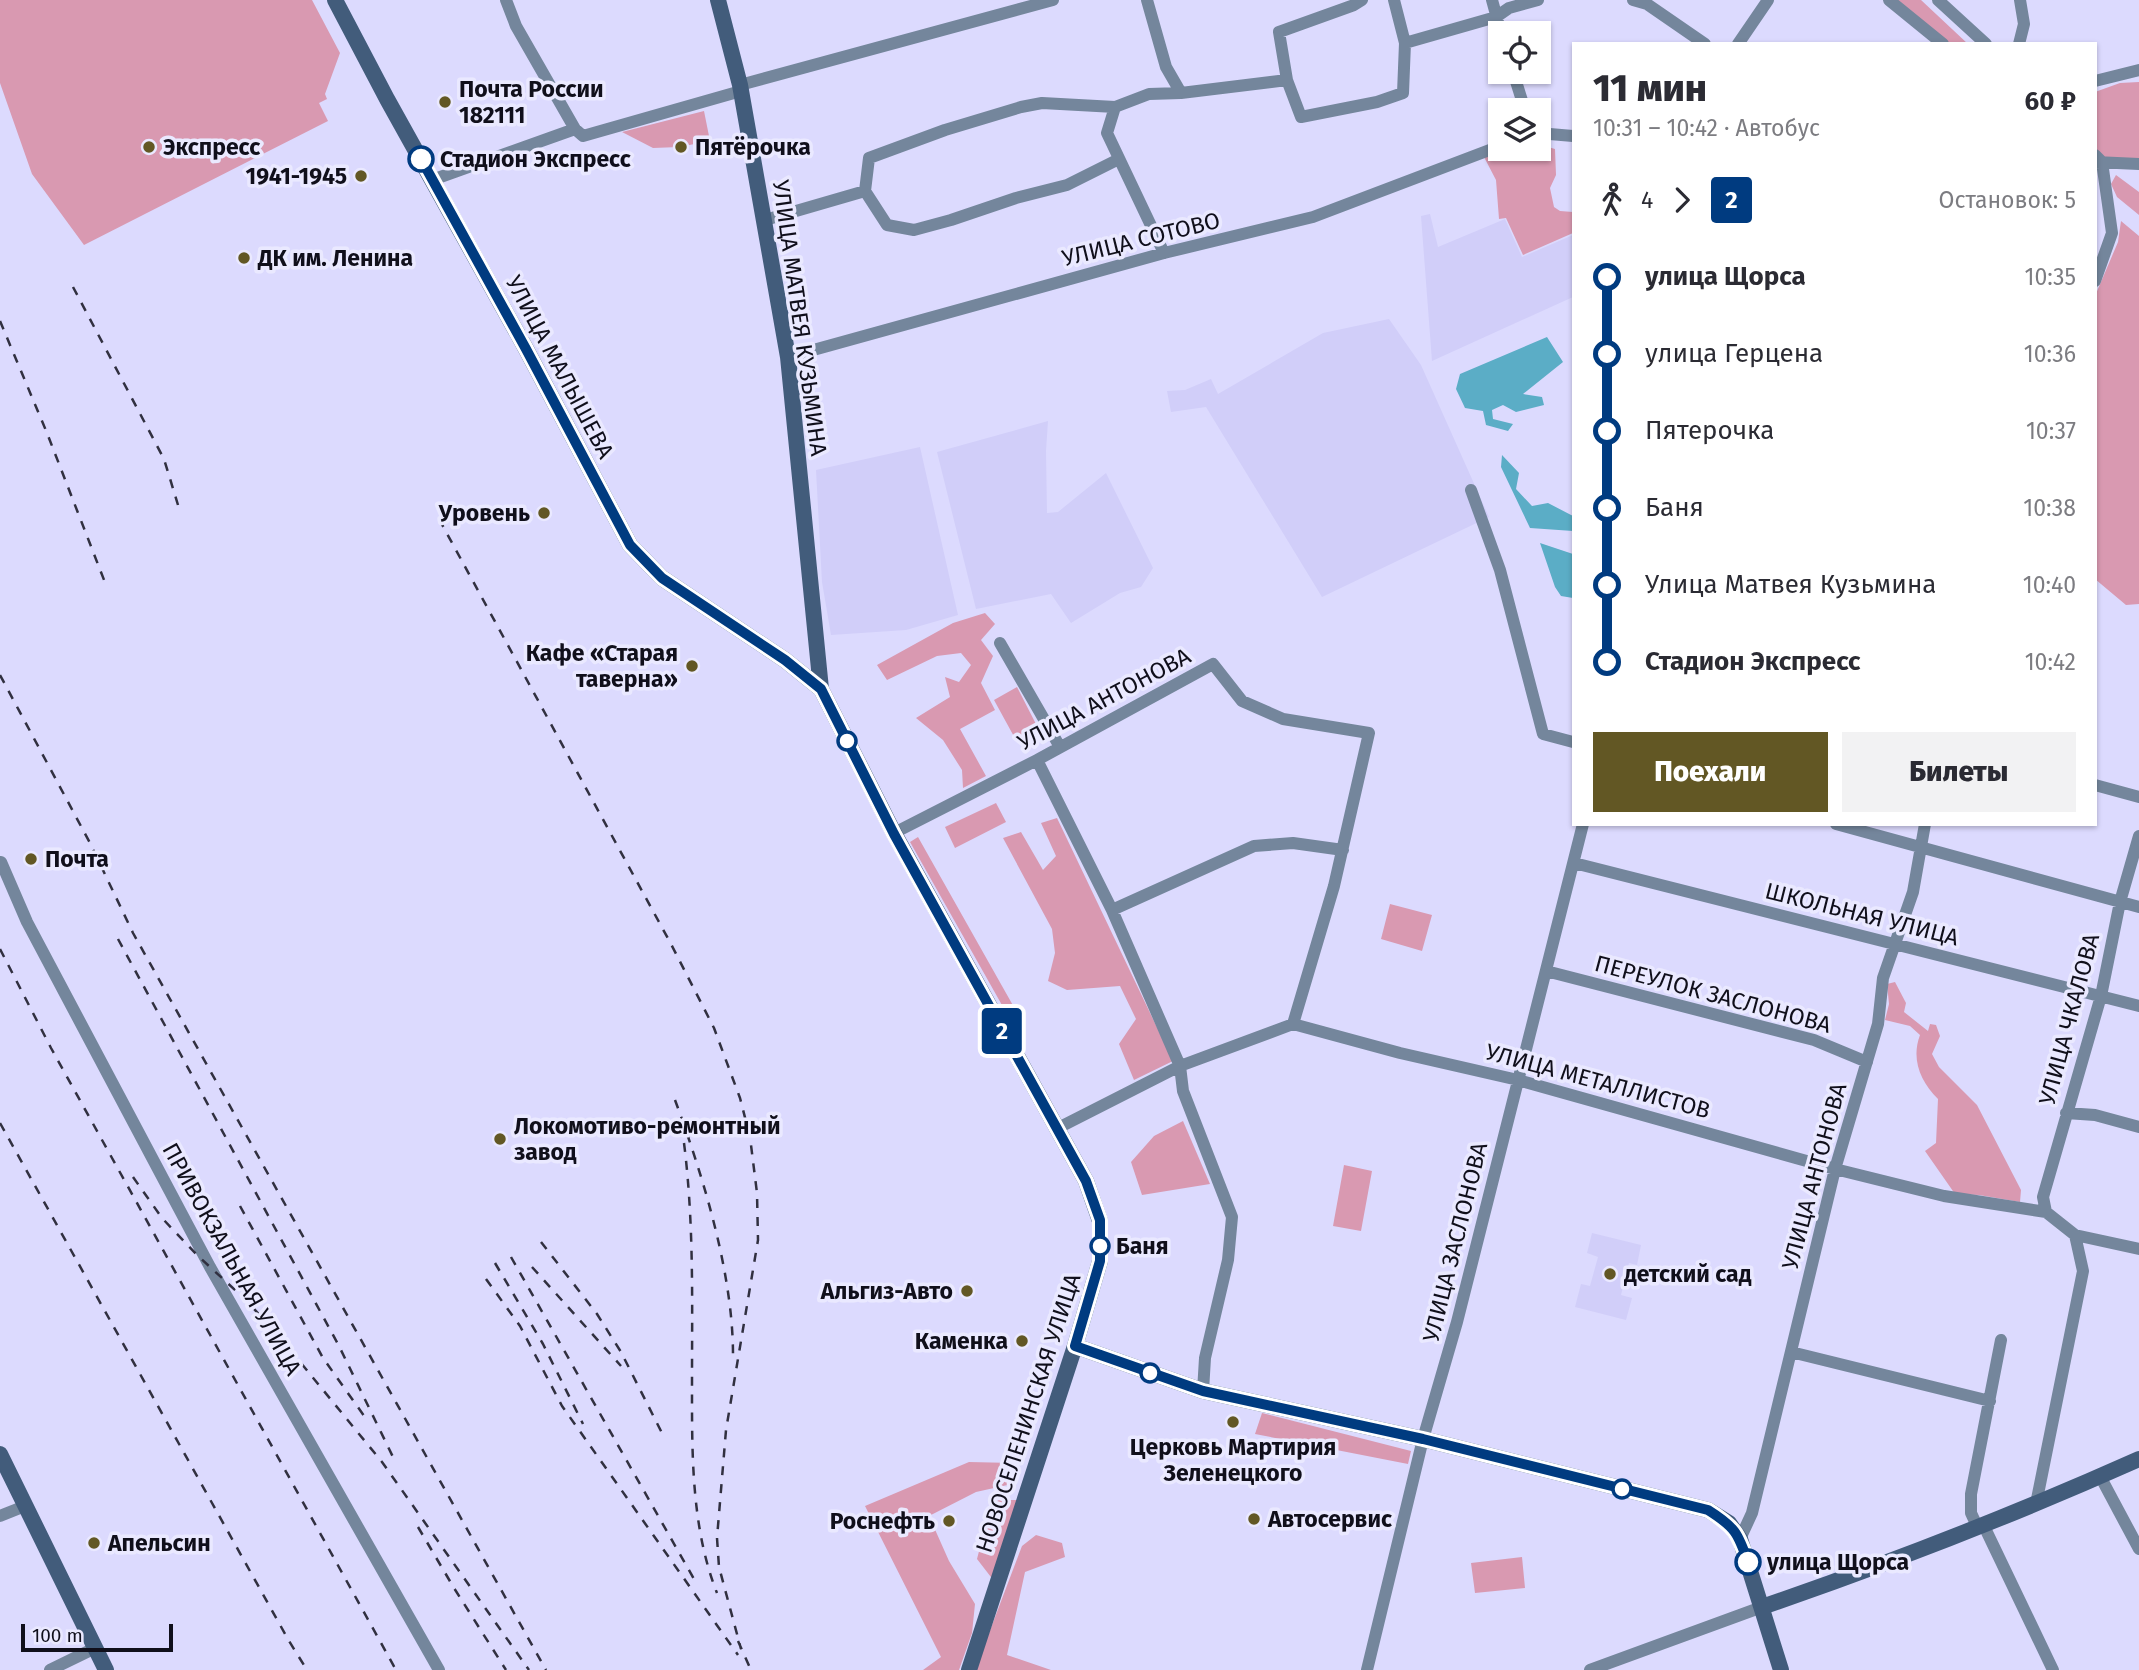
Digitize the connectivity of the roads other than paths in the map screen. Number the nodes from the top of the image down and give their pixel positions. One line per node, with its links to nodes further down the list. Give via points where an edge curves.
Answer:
1 (335, 0): 36 (main road, УЛИЦА МАЛЫШЕВА)
2 (506, 0): 29 (street)
3 (718, 0): 26 (main road, УЛИЦА МАТВЕЯ КУЗЬМИНА)
4 (1053, 0): 26 (street)
5 (1147, 0): 27 (street, via 1166,67)
6 (1362, 0): 24 (street, via 1279,32)
7 (1394, 0): 22 (street)
8 (1492, 0): 15 (street)
9 (1538, 0): 15 (street)
10 (1633, 0): 17 (street, via 1647,4)
11 (1768, 0): 18 (street)
12 (1889, 0): 19 (street)
13 (1938, 0): 20 (street)
14 (2020, 0): 21 (street, via 2024,24)
15 (1496, 17): 16 (street); 22 (street)
16 (1497, 21)
17 (1702, 42)
18 (1739, 42)
19 (1941, 42)
20 (1984, 42)
21 (2020, 42)
22 (1405, 43): 24 (street, via 1403,93 1377,102 1301,117)
23 (2139, 71): 25 (street)
24 (1287, 80): 27 (street)
25 (2097, 81)
26 (740, 88): 29 (street, via 583,136); 38 (main road, УЛИЦА МАТВЕЯ КУЗЬМИНА)
27 (1181, 93): 28 (street, via 1149,94)
28 (1115, 107): 33 (street, via 1107,133); 37 (street, via 1042,103 944,130 869,158)
29 (575, 129): 36 (street)
30 (1551, 134): 31 (street)
31 (1572, 136)
32 (1488, 151): 39 (street, УЛИЦА СОТОВО, via 1313,218)
33 (1119, 159): 37 (street, via 1068,185 914,230 887,225); 39 (street)
34 (2097, 160): 35 (street); 40 (street, via 2112,233)
35 (2139, 164)
36 (432, 180): 44 (main road, УЛИЦА МАЛЫШЕВА, via 630,545 662,578)
37 (865, 191): 38 (street)
38 (765, 220): 41 (main road, УЛИЦА МАТВЕЯ КУЗЬМИНА)
39 (1164, 253): 41 (street, УЛИЦА СОТОВО)
40 (2097, 275)
41 (788, 357): 44 (main road, УЛИЦА МАТВЕЯ КУЗЬМИНА)
42 (1471, 490): 45 (street, via 1500,570 1544,734)
43 (1000, 643): 46 (street)
44 (821, 689): 53 (main road, НОВОСЕЛЕНИНСКАЯ УЛИЦА)
45 (1572, 742)
46 (1060, 747): 47 (street, УЛИЦА АНТОНОВА); 56 (street, УЛИЦА АНТОНОВА, via 1213,664 1242,701 1283,719 1369,733)
47 (1037, 760): 53 (street, УЛИЦА АНТОНОВА); 61 (street)
48 (2097, 786): 49 (street)
49 (2139, 797)
50 (1583, 826): 58 (street, УЛИЦА ЗАСЛОНОВА)
51 (1843, 826): 55 (street)
52 (1925, 826): 55 (street, УЛИЦА АНТОНОВА)
53 (894, 834): 72 (main road, НОВОСЕЛЕНИНСКАЯ УЛИЦА)
54 (2139, 836): 59 (street, УЛИЦА ЧКАЛОВА)
55 (1922, 848): 59 (street); 62 (street, УЛИЦА АНТОНОВА)
56 (1343, 850): 61 (street, via 1293,843 1254,846); 66 (street)
57 (1, 862): 97 (street, ПРИВОКЗАЛЬНАЯ УЛИЦА, via 27,922 210,1267)
58 (1574, 863): 62 (street, ШКОЛЬНАЯ УЛИЦА); 63 (street, УЛИЦА ЗАСЛОНОВА)
59 (2120, 902): 60 (street); 64 (street, УЛИЦА ЧКАЛОВА)
60 (2139, 906)
61 (1112, 910): 68 (street)
62 (1895, 943): 64 (street, ШКОЛЬНАЯ УЛИЦА); 67 (street, УЛИЦА АНТОНОВА, via 1883,978 1878,1024)
63 (1546, 971): 67 (street, ПЕРЕУЛОК ЗАСЛОНОВА, via 1814,1040); 69 (street, УЛИЦА ЗАСЛОНОВА)
64 (2101, 996): 65 (street, ШКОЛЬНАЯ УЛИЦА); 70 (street, УЛИЦА ЧКАЛОВА)
65 (2139, 1006)
66 (1293, 1024): 68 (street); 69 (street, УЛИЦА МЕТАЛЛИСТОВ)
67 (1867, 1062): 73 (street, УЛИЦА АНТОНОВА)
68 (1180, 1066): 72 (street); 80 (street, via 1183,1091 1232,1217)
69 (1518, 1080): 73 (street, УЛИЦА МЕТАЛЛИСТОВ); 82 (street, УЛИЦА ЗАСЛОНОВА)
70 (2066, 1113): 71 (street); 74 (street, УЛИЦА ЧКАЛОВА, via 2043,1197)
71 (2139, 1127)
72 (1056, 1129): 78 (main road, НОВОСЕЛЕНИНСКАЯ УЛИЦА, via 1086,1181 1100,1220 1100,1261)
73 (1835, 1169): 74 (street, УЛИЦА МЕТАЛЛИСТОВ, via 1944,1196); 79 (street, УЛИЦА АНТОНОВА)
74 (2046, 1212): 75 (street, УЛИЦА МЕТАЛЛИСТОВ)
75 (2075, 1235): 76 (street, УЛИЦА МЕТАЛЛИСТОВ); 86 (street, via 2083,1271)
76 (2139, 1249)
77 (2001, 1340): 81 (street)
78 (1075, 1346): 80 (main road); 98 (main road, НОВОСЕЛЕНИНСКАЯ УЛИЦА)
79 (1791, 1352): 81 (street); 90 (street, УЛИЦА АНТОНОВА, via 1752,1513)
80 (1203, 1391): 82 (main road)
81 (1990, 1401): 89 (street, via 1971,1494 1971,1513)
82 (1423, 1439): 90 (main road, via 1708,1510 1729,1523); 99 (street, УЛИЦА ЗАСЛОНОВА)
83 (0, 1454): 87 (main road)
84 (2139, 1459): 85 (main road)
85 (2100, 1476): 86 (main road); 91 (street)
86 (2036, 1504): 89 (main road)
87 (25, 1506): 88 (street); 93 (main road)
88 (0, 1516)
89 (1980, 1525): 92 (main road); 94 (street)
90 (1740, 1539): 92 (main road)
91 (2138, 1546)
92 (1762, 1607): 100 (street); 101 (main road)
93 (95, 1648): 95 (street); 96 (main road)
94 (2048, 1668)
95 (51, 1670)
96 (106, 1670)
97 (439, 1670)
98 (969, 1670)
99 (1367, 1670)
100 (1590, 1670)
101 (1781, 1670)

